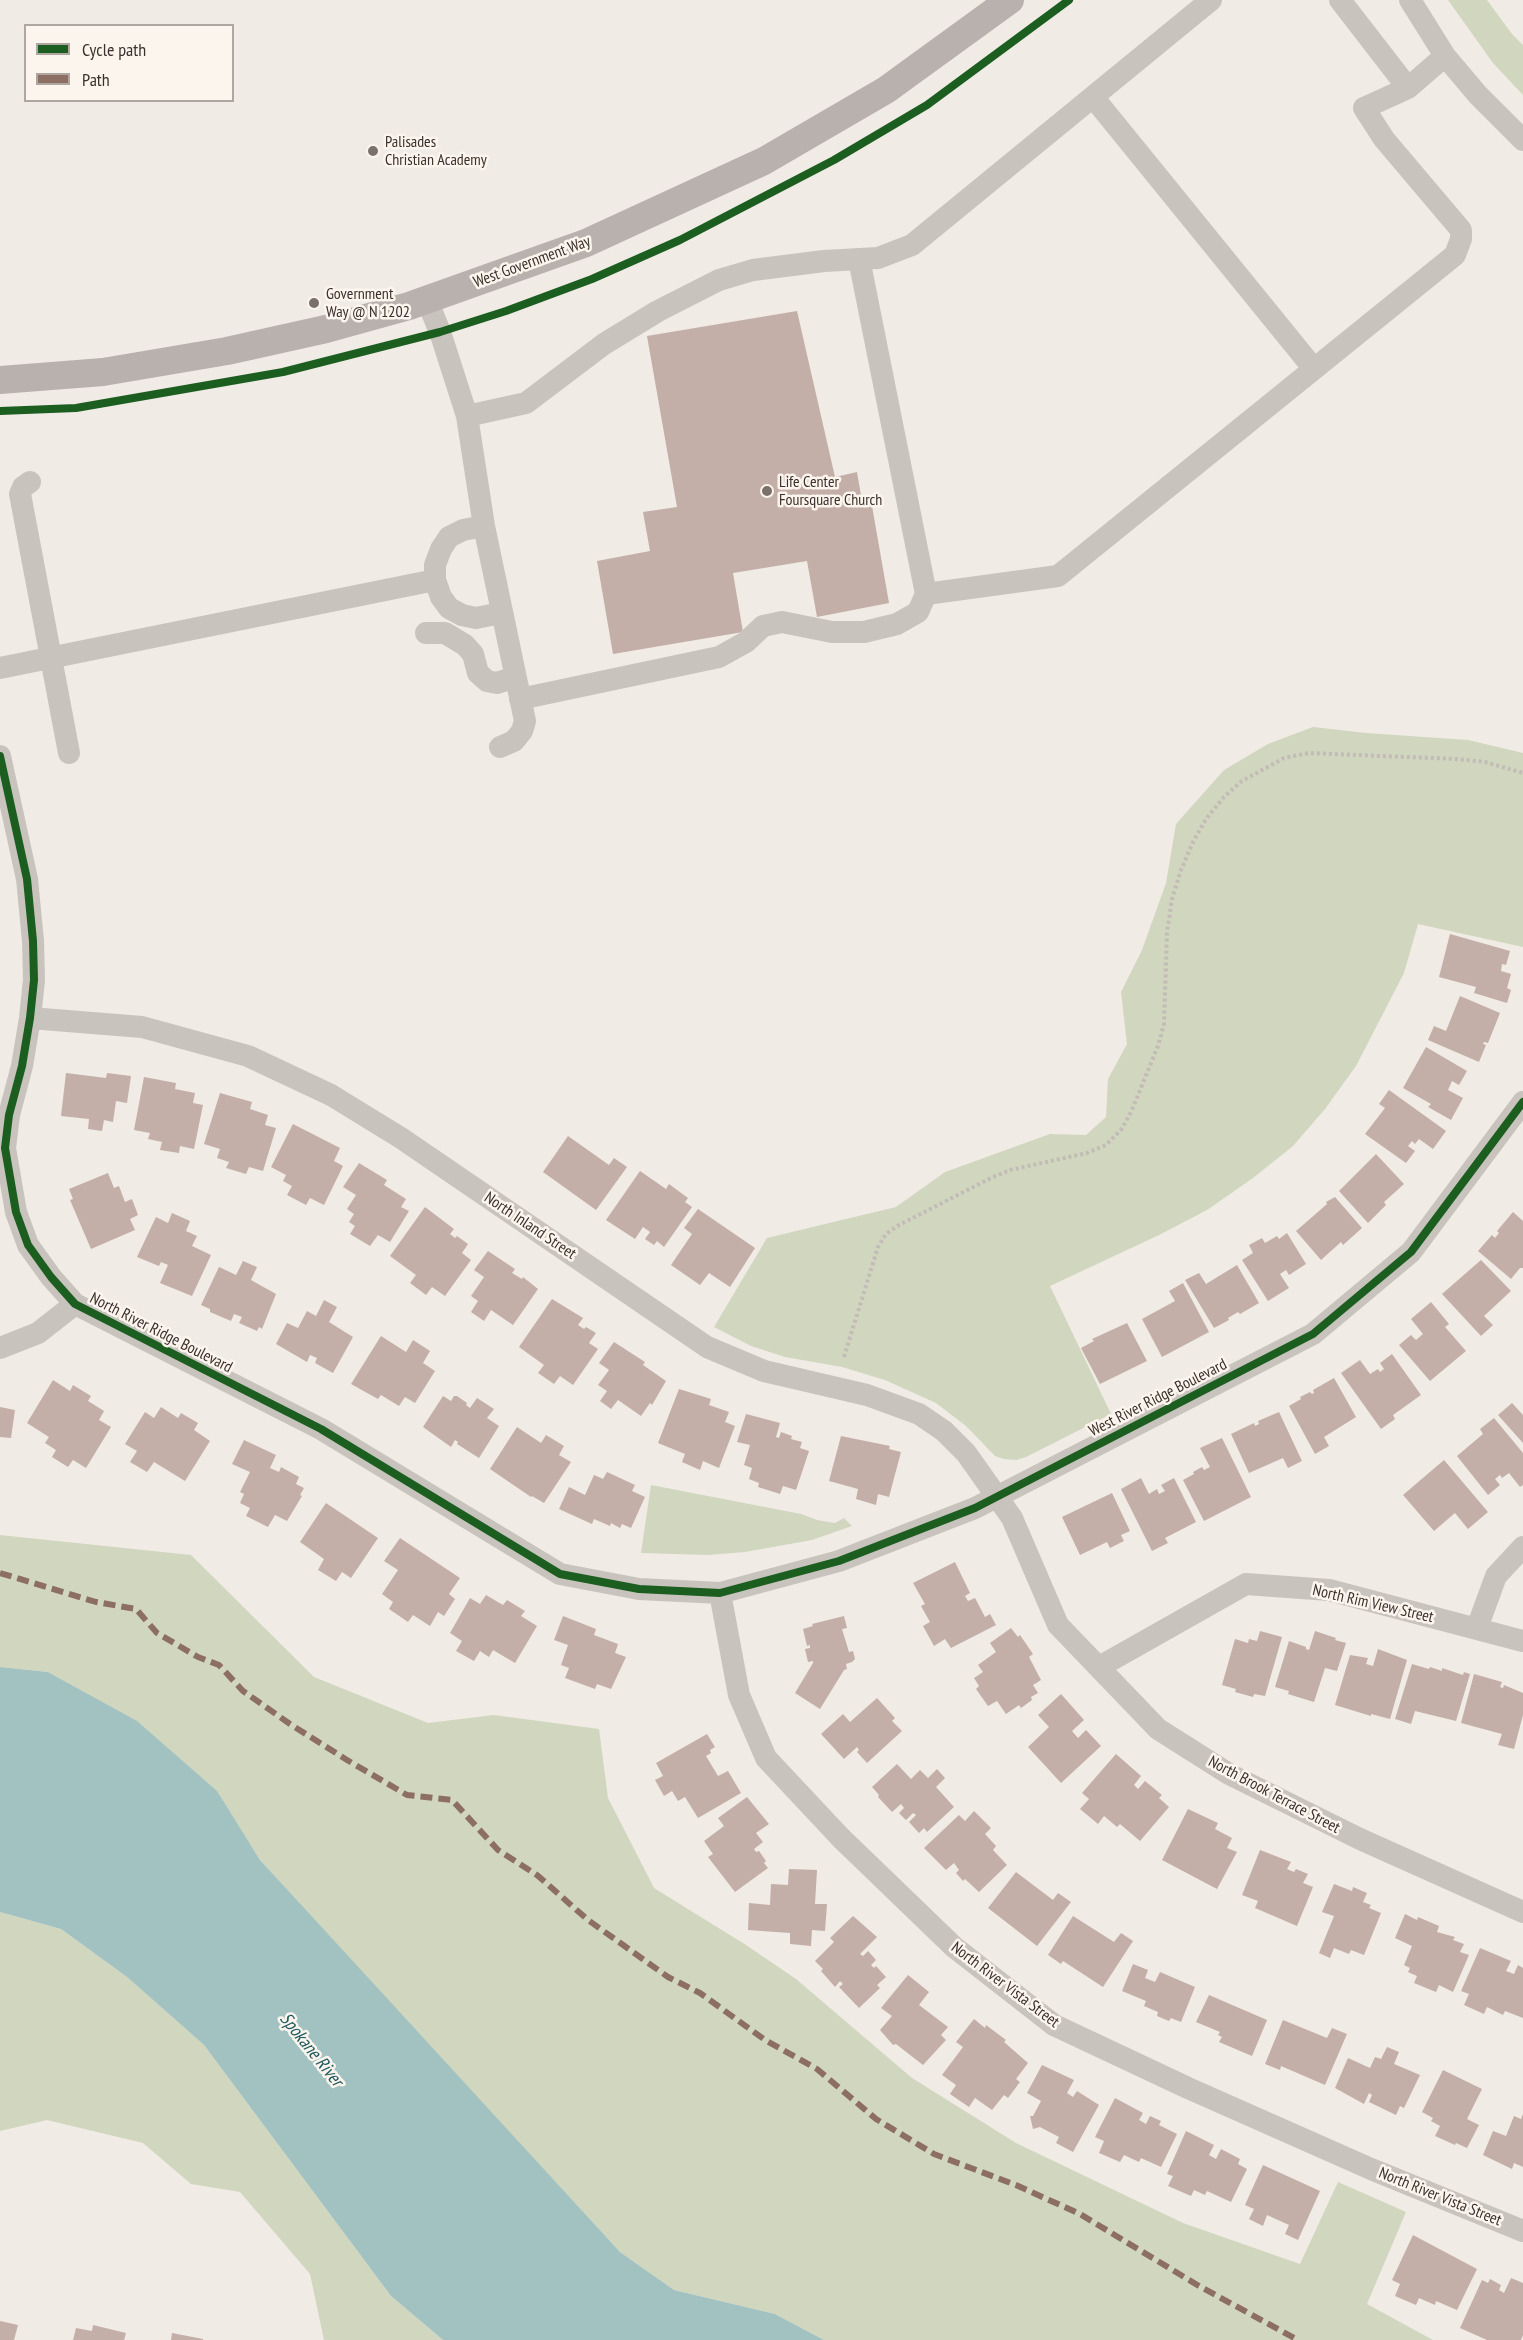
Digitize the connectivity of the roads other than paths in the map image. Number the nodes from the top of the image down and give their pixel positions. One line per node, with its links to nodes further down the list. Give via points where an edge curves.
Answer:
1 (1010, 0): 10 (main road, West Government Way, via 886,90 764,161 585,243)
2 (1211, 0): 7 (street)
3 (1340, 0): 6 (street)
4 (1410, 0): 5 (street)
5 (1445, 56): 6 (street); 8 (street)
6 (1408, 88): 11 (street, via 1364,108 1384,139 1461,230 1461,239 1455,255)
7 (1093, 97): 9 (street, via 912,245 878,258); 11 (street)
8 (1523, 140)
9 (859, 259): 13 (street, via 753,270 719,280 604,344 526,403); 17 (street)
10 (427, 300): 12 (main road, West Government Way, via 326,329 227,351 103,372); 13 (street)
11 (1314, 369): 17 (street, via 1058,576)
12 (0, 380)
13 (467, 416): 15 (street)
14 (30, 482): 20 (street, via 20,494)
15 (484, 525): 16 (street, via 449,537 435,565); 18 (street)
16 (435, 580): 18 (street, via 449,608 462,615 476,618); 20 (street)
17 (926, 594): 22 (street, via 918,612 897,624 864,632 832,633 782,622 762,626 746,642 719,657)
18 (501, 613): 22 (street)
19 (426, 633): 22 (street, via 445,633 465,645 473,654 477,673 487,681)
20 (50, 658): 21 (street); 24 (street)
21 (0, 668)
22 (517, 688): 23 (street, via 525,721 514,741)
23 (500, 747)
24 (69, 753)
25 (0, 756): 26 (street, North River Ridge Boulevard, via 27,879 34,980)
26 (30, 1018): 28 (street, North River Ridge Boulevard, via 5,1148 16,1212 28,1245); 30 (street, North Inland Street, via 142,1027 248,1056 332,1095 706,1347 764,1371 867,1395 918,1414 944,1431 966,1453)
27 (1523, 1102): 30 (street, West River Ridge Boulevard, via 1411,1252 1313,1334)
28 (75, 1304): 29 (street, via 38,1333); 32 (street, North River Ridge Boulevard, via 321,1429 560,1574 639,1589)
29 (0, 1348)
30 (997, 1497): 32 (street, West River Ridge Boulevard, via 839,1561); 35 (street, North Brook Terrace Street, via 1012,1518 1058,1625)
31 (1523, 1547): 33 (street, via 1496,1576)
32 (720, 1593): 37 (street, North River Vista Street, via 739,1695 766,1758 840,1838 954,1947 1054,2025 1220,2103)
33 (1477, 1628): 34 (street, North Rim View Street); 35 (street, North Rim View Street, via 1329,1590 1246,1584)
34 (1523, 1641)
35 (1099, 1667): 36 (street, North Brook Terrace Street, via 1158,1729 1229,1774 1360,1839)
36 (1523, 1912)
37 (1523, 2231)

